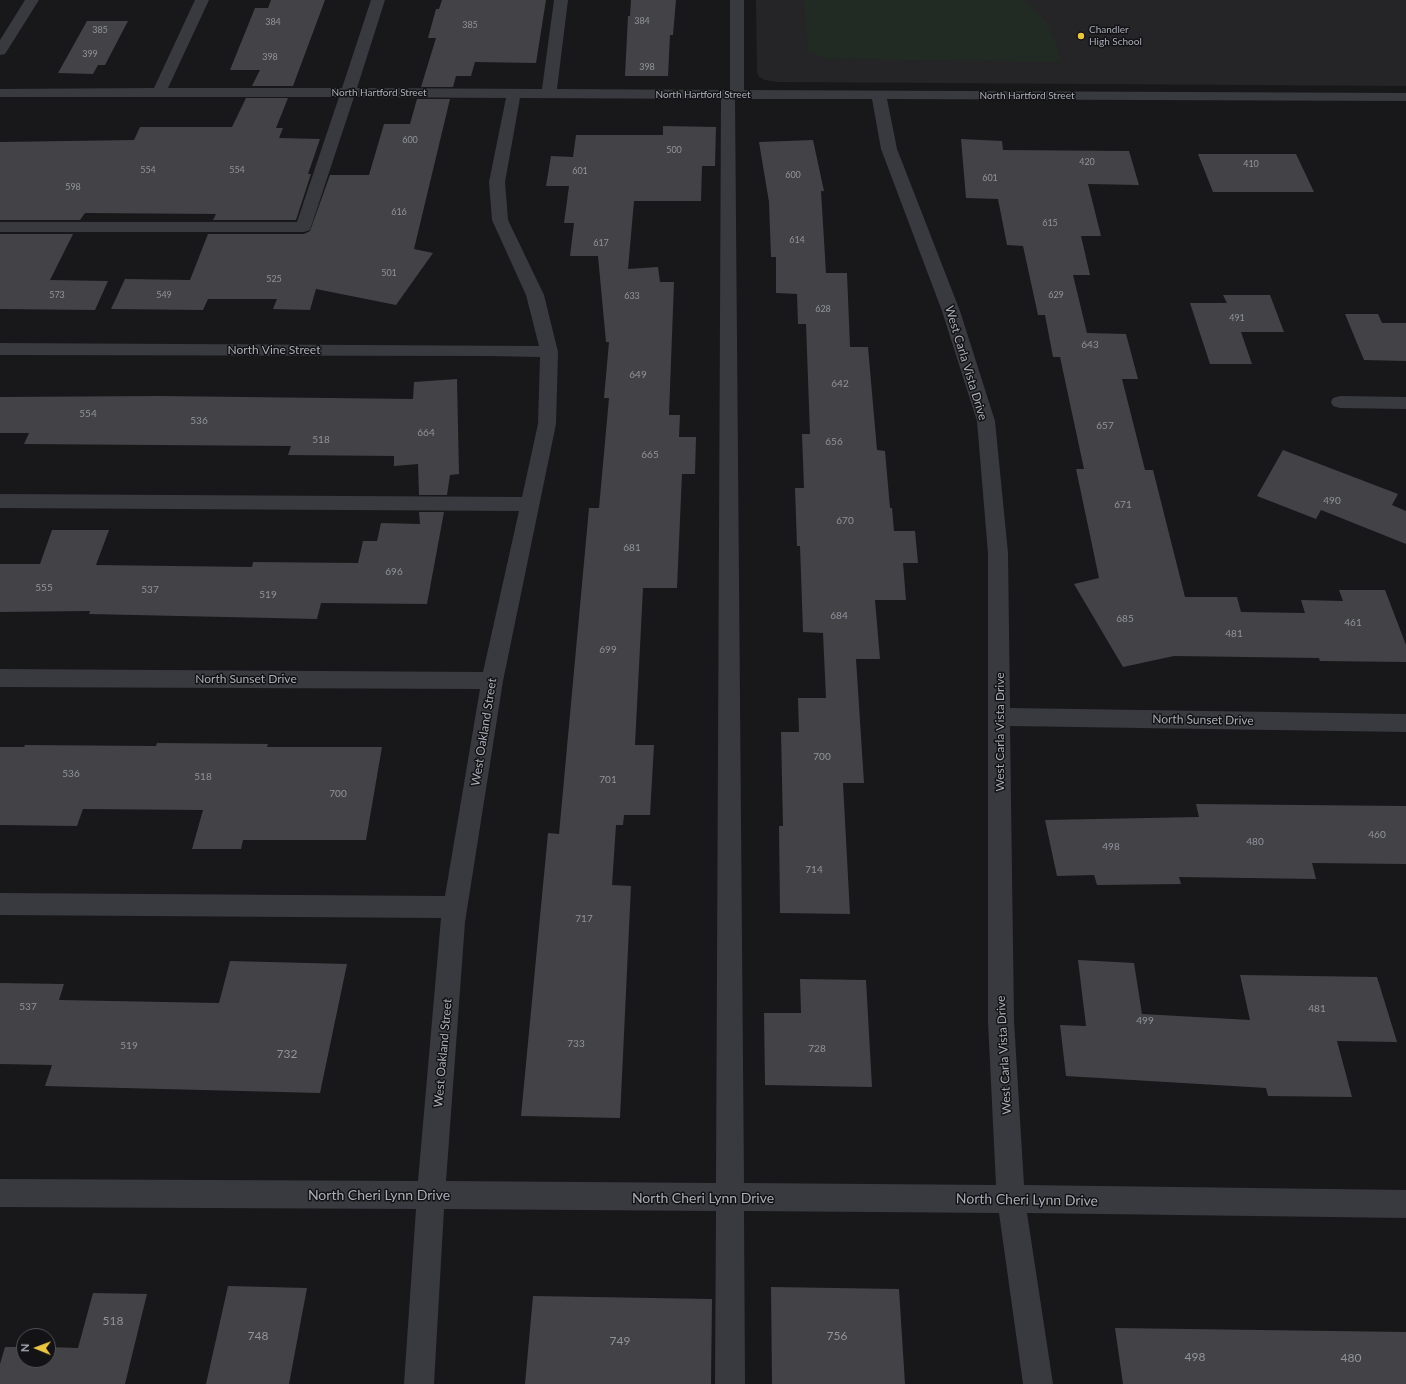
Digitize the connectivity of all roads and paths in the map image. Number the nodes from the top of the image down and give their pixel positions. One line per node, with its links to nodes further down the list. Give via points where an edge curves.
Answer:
1 (32, 0): 6 (street)
2 (202, 0): 7 (street)
3 (378, 0): 8 (street)
4 (561, 0): 11 (street)
5 (736, 0): 12 (street)
6 (0, 51)
7 (159, 92): 8 (street, North Hartford Street); 9 (street, North Hartford Street)
8 (348, 92): 10 (street, North Hartford Street); 15 (street, via 304,226)
9 (0, 93)
10 (514, 93): 11 (street, North Hartford Street); 17 (street, West Oakland Street, via 497,182 500,220 535,295)
11 (549, 93): 12 (street, North Hartford Street)
12 (733, 95): 13 (street, North Hartford Street); 30 (street)
13 (880, 95): 14 (street, North Hartford Street); 24 (street, West Carla Vista Drive, via 889,149 951,310 986,421 998,553)
14 (1406, 97)
15 (0, 227)
16 (0, 349): 17 (street, North Vine Street)
17 (549, 352): 21 (street, West Oakland Street, via 547,424)
18 (1340, 402): 19 (street)
19 (1406, 403)
20 (0, 501): 21 (street)
21 (530, 504): 23 (street, West Oakland Street)
22 (0, 678): 23 (street, North Sunset Drive)
23 (492, 681): 27 (street, West Oakland Street)
24 (1000, 717): 25 (street, North Sunset Drive); 31 (street, West Carla Vista Drive, via 1001,1021)
25 (1406, 723)
26 (0, 904): 27 (street)
27 (455, 907): 29 (street, West Oakland Street)
28 (0, 1193): 29 (street, North Cheri Lynn Drive)
29 (431, 1195): 30 (street, North Cheri Lynn Drive); 33 (street, West Oakland Street)
30 (730, 1198): 31 (street, North Cheri Lynn Drive); 34 (street)
31 (1011, 1200): 32 (street, North Cheri Lynn Drive); 35 (street, West Carla Vista Drive)
32 (1406, 1204)
33 (419, 1384)
34 (730, 1384)
35 (1038, 1384)

